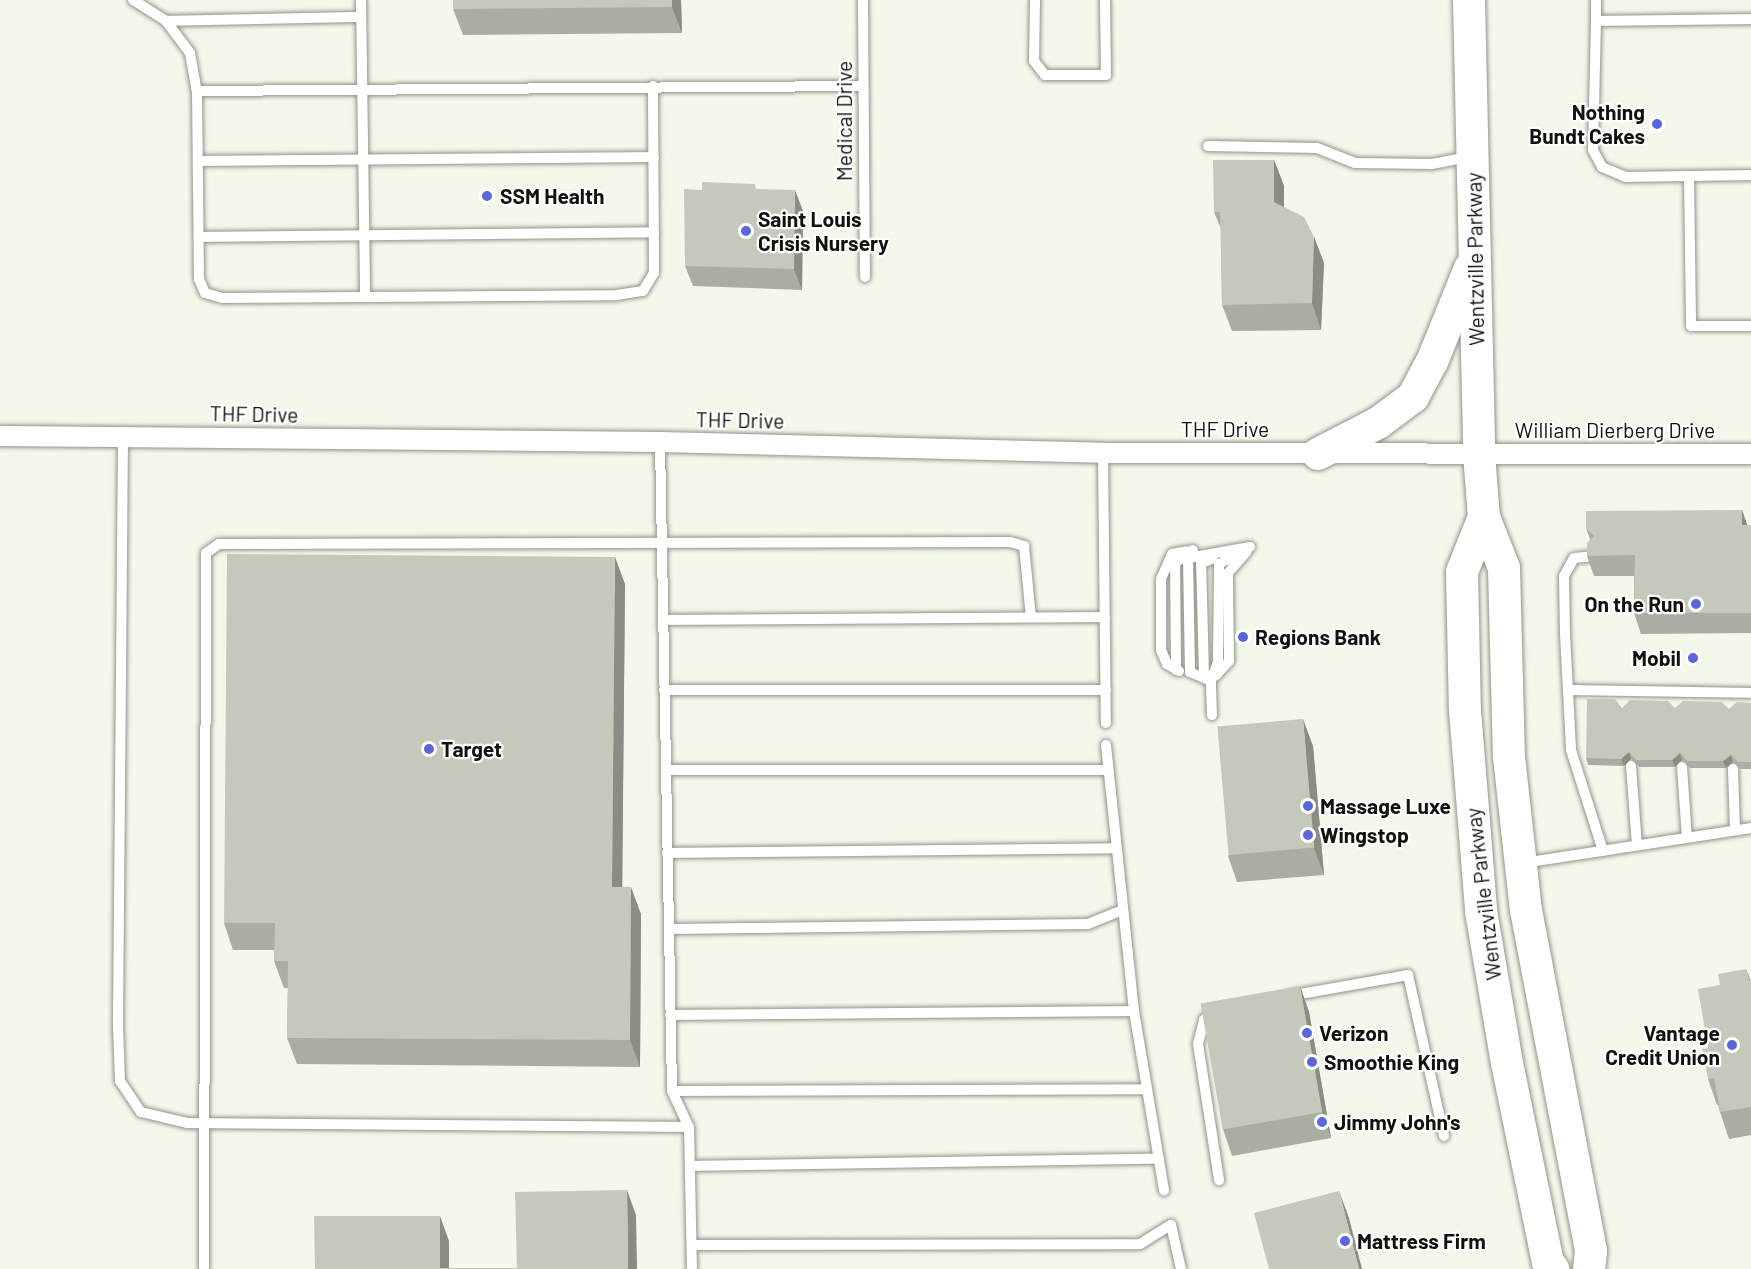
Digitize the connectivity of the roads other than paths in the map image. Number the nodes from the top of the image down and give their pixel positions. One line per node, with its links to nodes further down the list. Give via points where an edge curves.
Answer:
1 (133, 0): 10 (lane)
2 (361, 0): 8 (lane)
3 (863, 0): 13 (lane, Medical Drive)
4 (1035, 0): 5 (lane, via 1034,61 1046,75 1106,75)
5 (1105, 0)
6 (1469, 0): 18 (main road, Wentzville Parkway)
7 (1596, 0): 11 (lane)
8 (361, 17): 10 (lane); 14 (lane)
9 (1751, 19): 11 (lane)
10 (166, 21): 15 (lane, via 190,53)
11 (1596, 21): 22 (lane, via 1593,150 1602,167 1626,177)
12 (654, 86): 13 (lane); 14 (lane); 17 (lane)
13 (863, 86): 27 (lane, Medical Drive)
14 (362, 87): 15 (lane); 19 (lane)
15 (197, 91): 20 (lane)
16 (1208, 146): 18 (lane, via 1317,148 1355,164 1432,164)
17 (654, 156): 19 (lane); 23 (lane)
18 (1472, 156): 26 (main road, Wentzville Parkway)
19 (363, 158): 20 (lane); 24 (lane)
20 (198, 161): 25 (lane)
21 (1751, 175): 22 (lane)
22 (1689, 177): 29 (lane, via 1691,326)
23 (654, 232): 24 (lane); 28 (lane, via 654,273 643,291 617,295)
24 (364, 234): 25 (lane); 28 (lane)
25 (199, 237): 28 (lane, via 199,279 205,293 222,298)
26 (1474, 256): 34 (main road, via 1432,362 1413,397 1378,423); 35 (main road, Wentzville Parkway)
27 (865, 277)
28 (365, 296)
29 (1751, 326)
30 (0, 436): 31 (street, THF Drive)
31 (123, 437): 32 (street, THF Drive); 81 (lane, via 120,1081 141,1112 187,1124)
32 (660, 442): 33 (street, THF Drive); 38 (lane)
33 (1104, 453): 34 (street, THF Drive); 43 (lane)
34 (1318, 454): 35 (street, THF Drive)
35 (1479, 454): 36 (street, William Dierberg Drive); 37 (main road, Wentzville Parkway)
36 (1751, 454)
37 (1484, 518): 72 (main road, Wentzville Parkway, via 1504,568 1509,757); 93 (main road, Wentzville Parkway, via 1462,572 1465,710 1481,911 1509,1074 1548,1262)
38 (662, 545): 42 (lane, via 1010,542 1024,546); 44 (lane); 81 (lane, via 219,544 206,554)
39 (1250, 547): 40 (lane); 46 (lane, via 1228,573 1229,661); 46 (lane, via 1201,563 1204,675)
40 (1190, 550): 45 (lane, via 1175,562); 45 (lane, via 1172,554 1161,579 1161,650 1167,664)
41 (1594, 556): 49 (lane, via 1574,558 1564,576)
42 (1031, 617): 43 (lane); 44 (lane)
43 (1105, 617): 48 (lane)
44 (663, 620): 47 (lane)
45 (1176, 670): 46 (lane)
46 (1211, 681): 57 (lane)
47 (664, 690): 48 (lane); 63 (lane)
48 (1106, 690): 58 (lane)
49 (1568, 690): 50 (lane); 70 (lane, via 1571,750)
50 (1624, 691): 51 (lane); 54 (lane)
51 (1677, 692): 52 (lane); 55 (lane)
52 (1732, 693): 53 (lane); 56 (lane)
53 (1751, 693)
54 (1625, 707)
55 (1678, 708)
56 (1732, 709)
57 (1212, 715)
58 (1106, 723)
59 (1106, 745): 64 (lane)
60 (1630, 766): 68 (lane)
61 (1682, 767): 67 (lane)
62 (1733, 769): 66 (lane)
63 (666, 770): 64 (lane); 71 (lane)
64 (1106, 770): 69 (lane)
65 (1751, 828): 66 (lane)
66 (1735, 830): 67 (lane)
67 (1687, 838): 68 (lane)
68 (1637, 845): 70 (lane)
69 (1115, 848): 71 (lane); 73 (lane)
70 (1603, 851): 72 (lane)
71 (667, 853): 74 (lane)
72 (1521, 863): 89 (main road, Wentzville Parkway, via 1526,910)
73 (1122, 910): 74 (lane, via 1088,924); 77 (lane)
74 (669, 929): 78 (lane)
75 (1279, 998): 83 (lane, via 1399,973 1408,975)
76 (1223, 1009): 86 (lane, via 1204,1020 1198,1044)
77 (1134, 1011): 78 (lane); 79 (lane)
78 (670, 1015): 80 (lane)
79 (1147, 1089): 80 (lane); 84 (lane)
80 (672, 1090): 82 (lane)
81 (205, 1124): 82 (lane); 90 (lane)
82 (689, 1126): 85 (lane)
83 (1444, 1137)
84 (1159, 1160): 85 (lane); 87 (lane)
85 (690, 1166): 88 (lane)
86 (1219, 1180)
87 (1164, 1191)
88 (692, 1245): 91 (lane); 92 (lane, via 1140,1244 1171,1225)
89 (1595, 1263)
90 (204, 1269)
91 (692, 1269)
92 (1181, 1269)
93 (1553, 1269)

